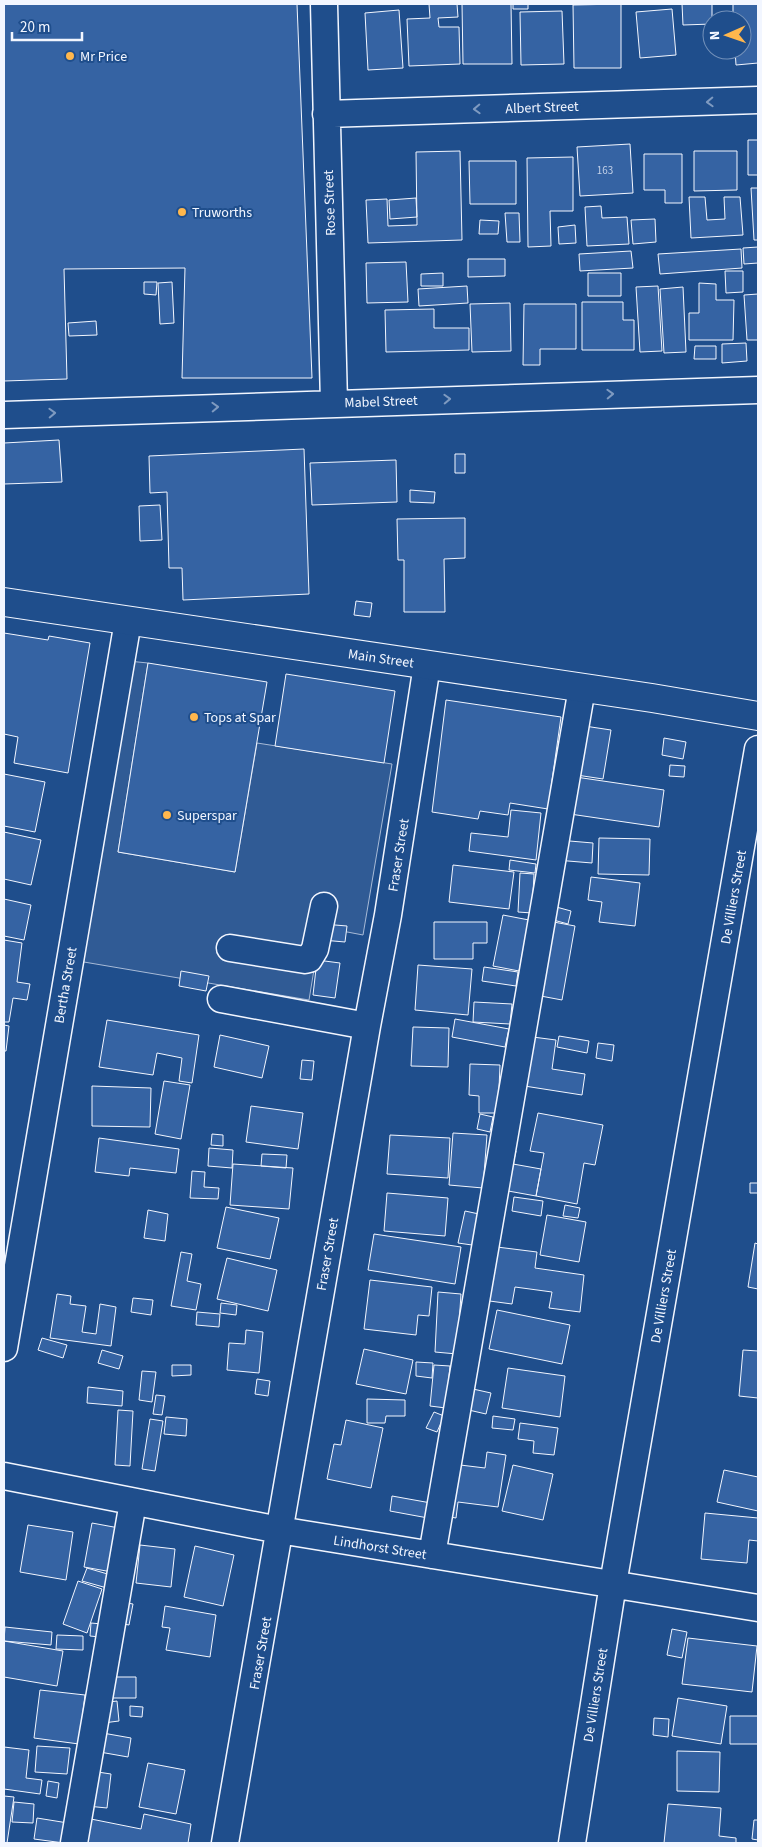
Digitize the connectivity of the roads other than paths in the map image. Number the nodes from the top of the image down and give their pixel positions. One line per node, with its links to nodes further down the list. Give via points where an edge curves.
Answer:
1 (324, 4): 3 (street, Rose Street)
2 (758, 100): 3 (street, Albert Street, one-way to 3)
3 (326, 114): 5 (street, Rose Street)
4 (758, 390): 5 (street, Mabel Street, one-way to 4)
5 (334, 403): 6 (street, Mabel Street, one-way to 5)
6 (4, 415)
7 (4, 602): 8 (main road, Main Street)
8 (128, 622): 9 (main road, Main Street); 17 (street, Bertha Street)
9 (427, 665): 10 (main road, Main Street); 16 (street, Fraser Street, via 388,915)
10 (582, 688): 11 (main road, Main Street); 21 (street)
11 (758, 716)
12 (758, 749): 22 (street, De Villiers Street)
13 (324, 906): 14 (street, via 315,949 309,959)
14 (230, 948)
15 (220, 1000): 16 (street)
16 (366, 1026): 20 (street, Fraser Street)
17 (4, 1348)
18 (4, 1476): 19 (street, Lindhorst Street)
19 (133, 1502): 20 (street, Lindhorst Street); 24 (street)
20 (279, 1530): 21 (street, Lindhorst Street); 25 (street, Fraser Street)
21 (432, 1555): 22 (street, Lindhorst Street)
22 (613, 1584): 23 (street, Lindhorst Street); 26 (street, De Villiers Street)
23 (758, 1608)
24 (74, 1843)
25 (226, 1843)
26 (572, 1843)

